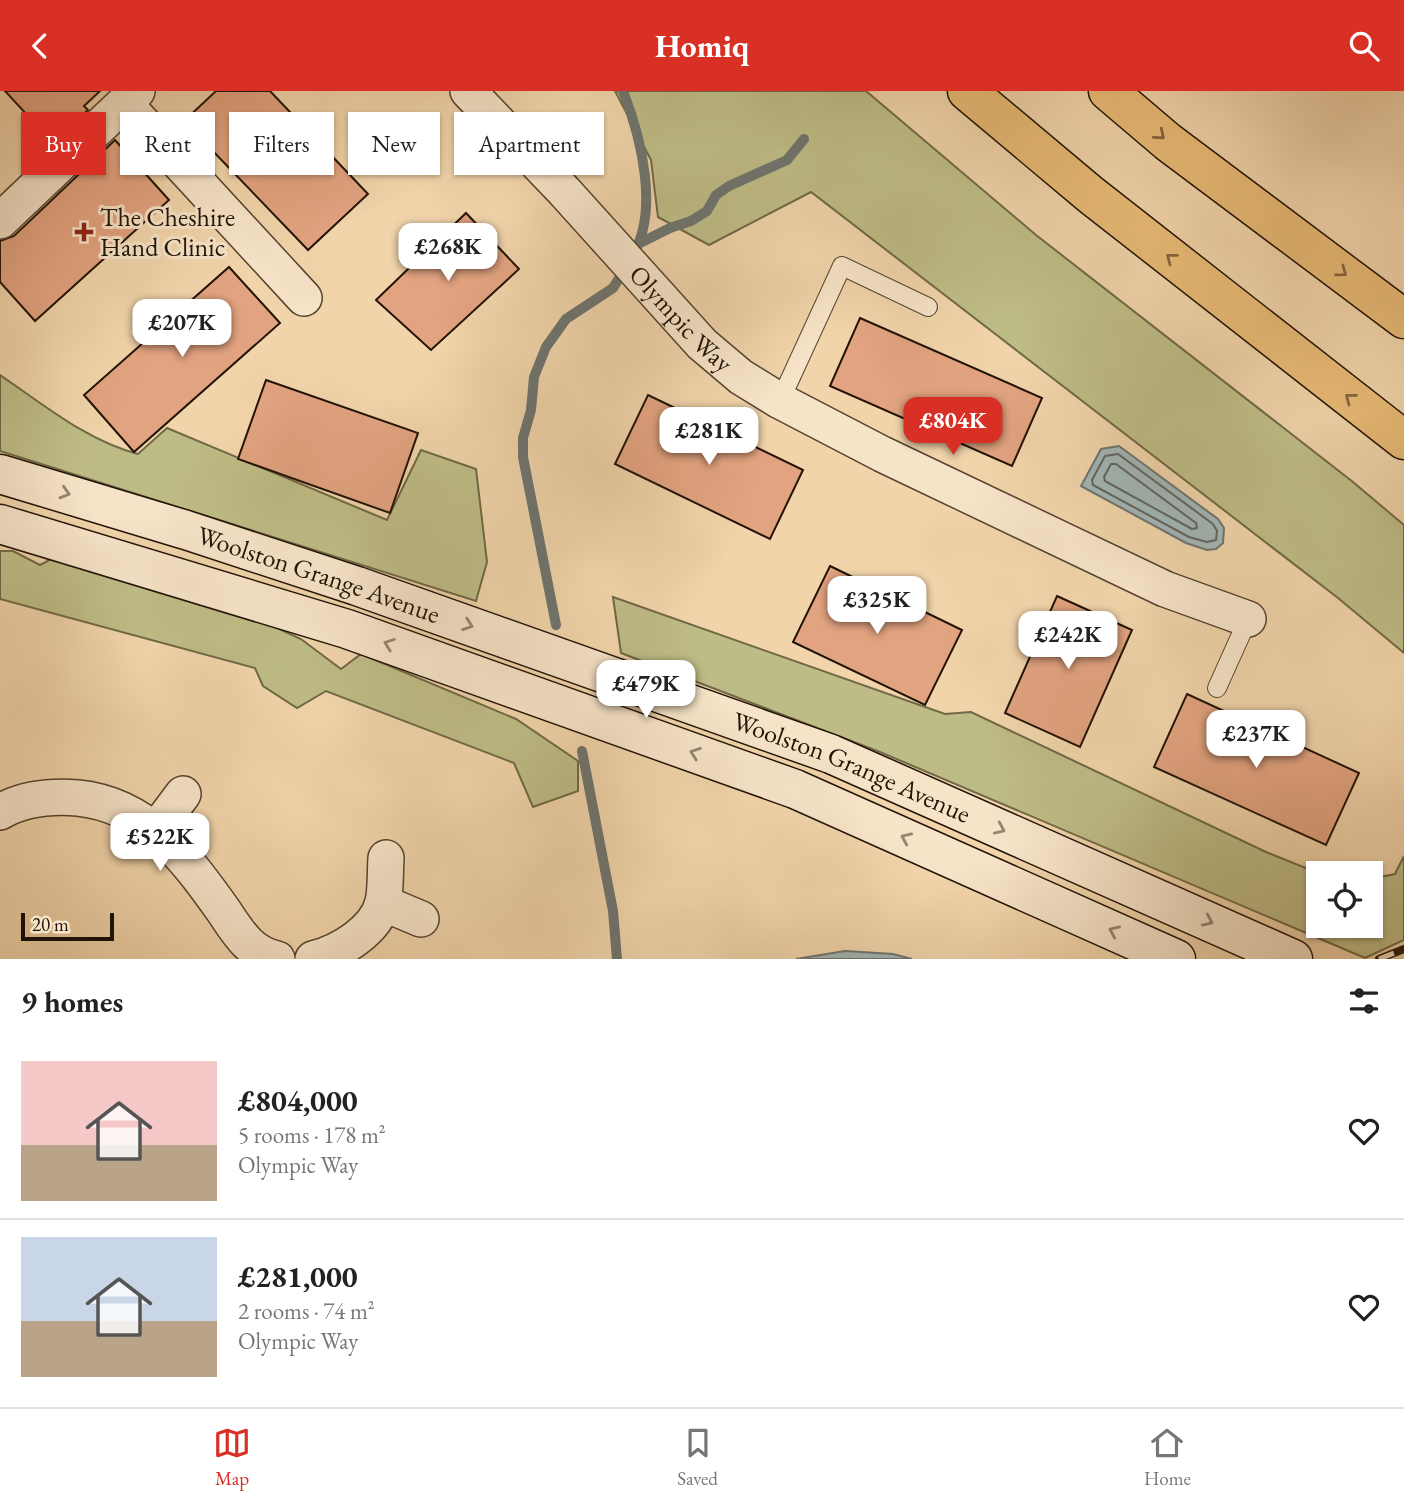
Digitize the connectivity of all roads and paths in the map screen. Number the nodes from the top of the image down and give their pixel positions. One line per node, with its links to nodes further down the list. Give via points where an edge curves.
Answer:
1 (468, 91): 9 (street, Olympic Way, via 702,344 741,377)
2 (967, 91): 10 (highway, one-way to 2, via 1091,195)
3 (1108, 91): 8 (highway, one-way to 8, via 1168,142)
4 (131, 97): 5 (street); 6 (street)
5 (0, 221)
6 (304, 298)
7 (928, 307): 9 (lane, via 842,266)
8 (1404, 319)
9 (780, 401): 13 (street, Olympic Way, via 1165,589)
10 (1404, 440)
11 (0, 474): 24 (main road, Woolston Grange Avenue, one-way to 24, via 357,586 831,754)
12 (0, 524): 23 (main road, Woolston Grange Avenue, one-way to 12, via 795,789 347,629)
13 (1248, 619): 14 (lane)
14 (1217, 688)
15 (183, 794): 17 (street)
16 (0, 812): 17 (street, via 33,799 89,799)
17 (156, 829): 21 (street, via 200,877 246,943)
18 (386, 858): 19 (street)
19 (383, 904): 20 (street); 22 (street, via 353,940)
20 (421, 919)
21 (277, 959)
22 (313, 959)
23 (1176, 959)
24 (1293, 959)

